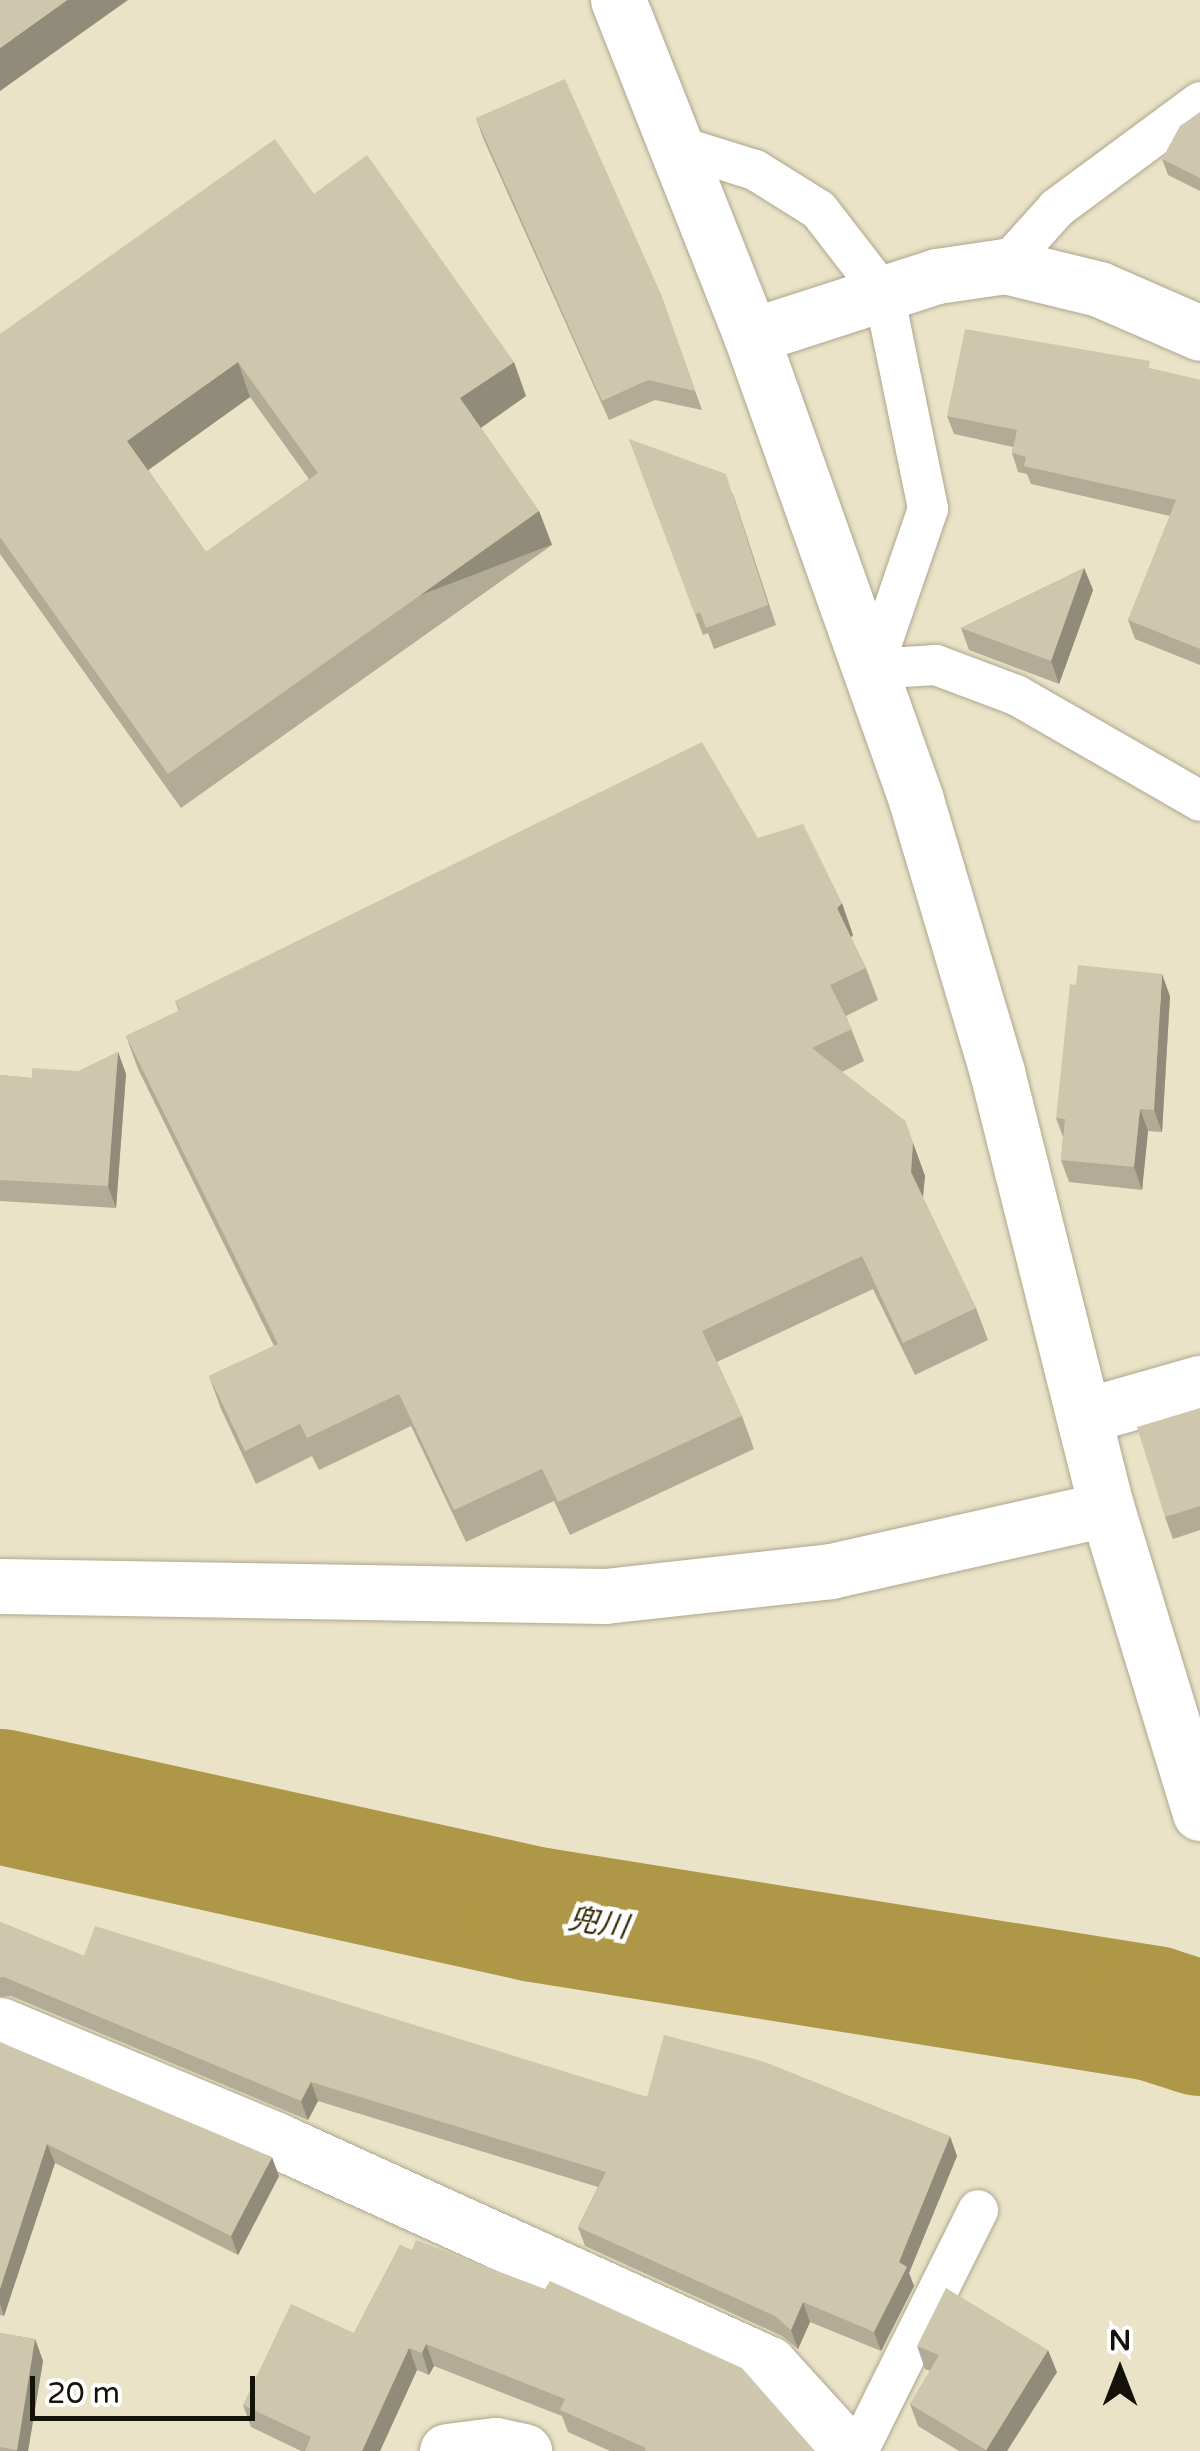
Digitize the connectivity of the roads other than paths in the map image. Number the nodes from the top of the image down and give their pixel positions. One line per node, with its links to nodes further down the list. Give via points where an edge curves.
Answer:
1 (618, 0): 3 (street)
2 (1200, 102): 4 (lane, via 1057,208)
3 (675, 145): 5 (lane, via 755,170 819,210); 7 (street)
4 (1005, 266): 5 (street, via 938,276); 6 (street, via 1099,288)
5 (884, 294): 7 (street); 8 (lane, via 928,509)
6 (1200, 333)
7 (751, 336): 8 (street)
8 (873, 669): 9 (lane, via 936,665 1016,695); 11 (street, via 997,1072)
9 (1200, 802)
10 (1200, 1383): 11 (street)
11 (1084, 1416): 12 (street)
12 (1108, 1509): 13 (street, via 831,1571 604,1596); 14 (street)
13 (0, 1586)
14 (1200, 1813)
15 (0, 2025): 19 (street, via 278,2140 770,2364)
16 (978, 2210): 20 (lane)
17 (447, 2451): 18 (street, via 495,2445)
18 (524, 2451)
19 (848, 2451)
20 (858, 2451)

